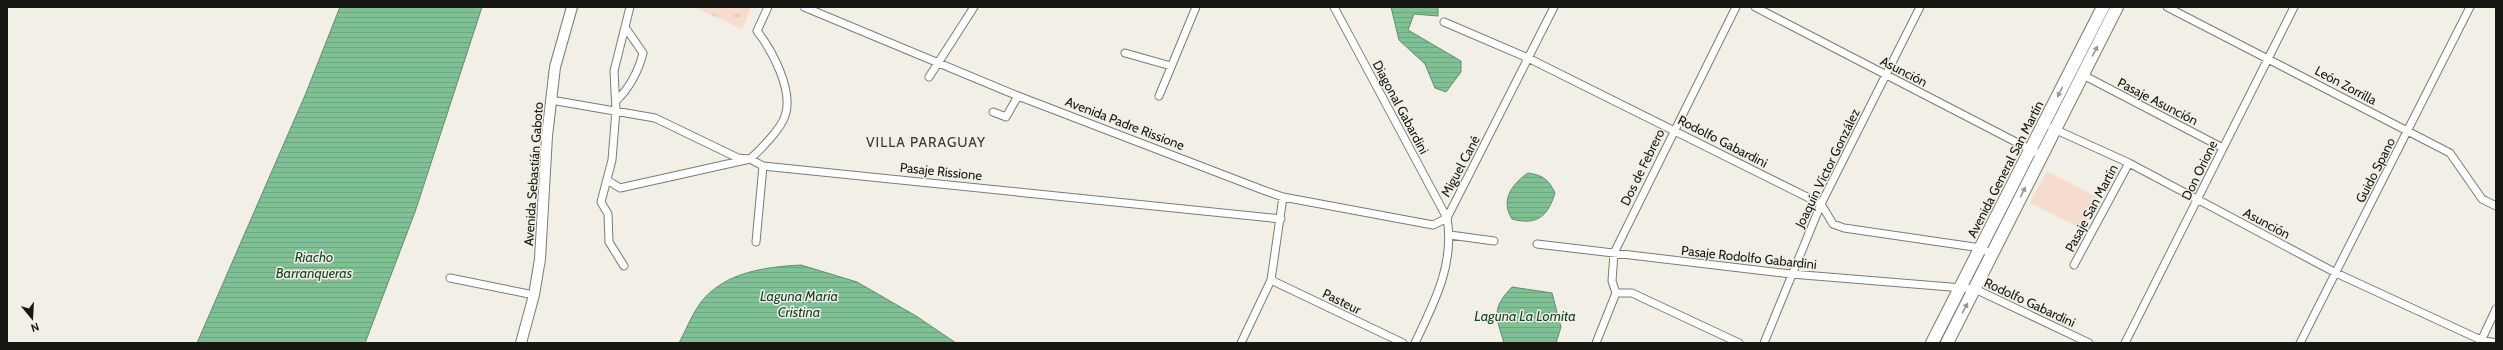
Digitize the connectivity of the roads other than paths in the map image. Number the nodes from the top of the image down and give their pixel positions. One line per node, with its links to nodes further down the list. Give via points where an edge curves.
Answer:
1 (572, 7): 28 (main road, Avenida Sebastián Gaboto, via 555,67)
2 (630, 7): 17 (street)
3 (768, 7): 39 (street, via 757,31 771,50 786,94 785,116 762,148)
4 (804, 7): 21 (street, Avenida Padre Rissione)
5 (974, 7): 21 (street)
6 (1196, 7): 22 (street)
7 (1334, 7): 47 (street, Diagonal Gabardini)
8 (1554, 7): 19 (street, Miguel Cané)
9 (1736, 7): 34 (street, Dos de Febrero)
10 (1755, 7): 23 (street, Asunción)
11 (1920, 7): 23 (street, Joaquín Víctor González)
12 (2167, 7): 20 (street, León Zorrilla)
13 (2294, 7): 20 (street, Don Orione)
14 (2470, 7): 35 (street, Guido Spano)
15 (2110, 8): 24 (main road, Avenida General San Martín, one-way to 15); 32 (main road, Avenida General San Martín, one-way to 32)
16 (1444, 22): 19 (street, Rodolfo Gabardini)
17 (625, 27): 29 (street, via 614,71); 29 (street, via 643,53 641,63 625,93)
18 (1125, 53): 22 (street)
19 (1528, 58): 34 (street, Rodolfo Gabardini); 47 (street, Miguel Cané)
20 (2269, 58): 35 (street, León Zorrilla); 36 (street, Don Orione)
21 (938, 61): 25 (street); 26 (street, Avenida Padre Rissione)
22 (1171, 66): 27 (street)
23 (1886, 75): 37 (street, Asunción); 45 (street, Joaquín Víctor González)
24 (2083, 75): 33 (main road, Avenida General San Martín); 36 (street, Pasaje Asunción)
25 (929, 77)
26 (1018, 96): 31 (street, via 1006,117); 43 (street, Avenida Padre Rissione)
27 (1159, 96)
28 (551, 100): 30 (street, Pasaje Rissione); 65 (main road, Avenida Sebastián Gaboto, via 540,259)
29 (616, 101): 30 (street)
30 (616, 110): 39 (street, Pasaje Rissione, via 655,118 738,158); 42 (street, via 612,160)
31 (994, 112)
32 (2043, 124): 33 (street, Asunción); 37 (main road, Avenida General San Martín)
33 (2054, 129): 38 (main road, Avenida General San Martín); 40 (street, Asunción)
34 (1674, 130): 45 (street, Rodolfo Gabardini); 54 (street, Dos de Febrero)
35 (2407, 131): 46 (street, León Zorrilla, via 2450,153 2482,198); 58 (street, Guido Spano)
36 (2223, 148): 44 (street, Don Orione)
37 (2030, 150): 38 (street, Asunción); 53 (main road, Avenida General San Martín)
38 (2041, 155): 55 (main road, Avenida General San Martín, one-way to 38)
39 (750, 159): 41 (street, Pasaje Rissione); 42 (street, via 620,188)
40 (2129, 163): 44 (street, Asunción); 56 (street, Pasaje San Martín)
41 (763, 166): 48 (street, Pasaje Rissione); 51 (street)
42 (607, 180): 57 (street, via 601,202 608,214 608,242)
43 (1283, 197): 47 (street, Avenida Padre Rissione, via 1433,225); 48 (street)
44 (2198, 199): 58 (street, Asunción); 78 (street, Don Orione)
45 (1821, 204): 53 (street, via 1833,224 1844,228); 59 (street, Joaquín Víctor González)
46 (2496, 206)
47 (1447, 218): 49 (street, Miguel Cané)
48 (1280, 219): 61 (street)
49 (1450, 235): 50 (street); 71 (street, Miguel Cané, via 1441,288)
50 (1494, 241)
51 (756, 242)
52 (1537, 244): 54 (street, Pasaje Rodolfo Gabardini)
53 (1981, 248): 55 (street); 62 (main road, Avenida General San Martín)
54 (1614, 253): 59 (street, Pasaje Rodolfo Gabardini); 64 (street, Dos de Febrero, via 1612,281)
55 (1993, 255): 63 (main road, Avenida General San Martín)
56 (2074, 265)
57 (624, 266)
58 (2336, 273): 67 (street, Asunción); 79 (street, Guido Spano)
59 (1791, 274): 62 (street, Pasaje Rodolfo Gabardini); 74 (street, Joaquín Víctor González)
60 (450, 278): 65 (street)
61 (1271, 280): 69 (street); 70 (street, Pasteur)
62 (1959, 289): 63 (street, Rodolfo Gabardini); 75 (main road, Avenida General San Martín)
63 (1976, 289): 76 (main road, Avenida General San Martín, one-way to 63); 77 (street, Rodolfo Gabardini)
64 (1616, 293): 72 (street); 73 (street, via 1632,292)
65 (534, 295): 68 (main road, Avenida Sebastián Gaboto)
66 (2496, 309): 67 (street)
67 (2480, 342): 80 (street, Asunción)
68 (521, 343)
69 (1241, 343)
70 (1403, 343)
71 (1415, 343)
72 (1596, 343)
73 (1739, 343)
74 (1764, 343)
75 (1932, 343)
76 (1947, 343)
77 (2089, 343)
78 (2125, 343)
79 (2300, 343)
80 (2496, 343)

